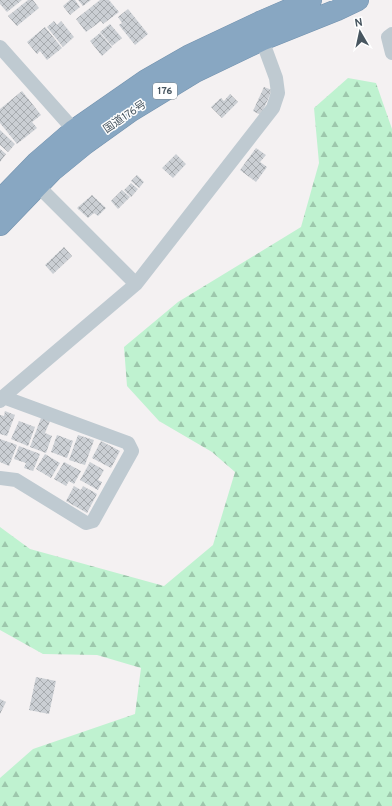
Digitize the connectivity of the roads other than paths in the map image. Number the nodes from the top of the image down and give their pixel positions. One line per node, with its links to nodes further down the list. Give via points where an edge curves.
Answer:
1 (311, 0): 7 (highway, 国道176号 / 176, via 188,56 146,80)
2 (358, 0): 4 (highway, 国道176号 / 176)
3 (392, 34): 6 (street, via 388,37)
4 (262, 40): 8 (highway, 国道176号 / 176, via 196,72 131,111 52,171); 11 (street, via 276,78 278,93 273,108)
5 (0, 47): 7 (street)
6 (392, 53)
7 (74, 130): 9 (highway, 国道176号 / 176, via 37,162)
8 (38, 186): 10 (highway, 国道176号 / 176); 11 (street)
9 (0, 200)
10 (0, 225)
11 (136, 284): 12 (street)
12 (1, 399): 13 (street, via 128,443 132,451 93,521 86,523 16,480)
13 (0, 478)

